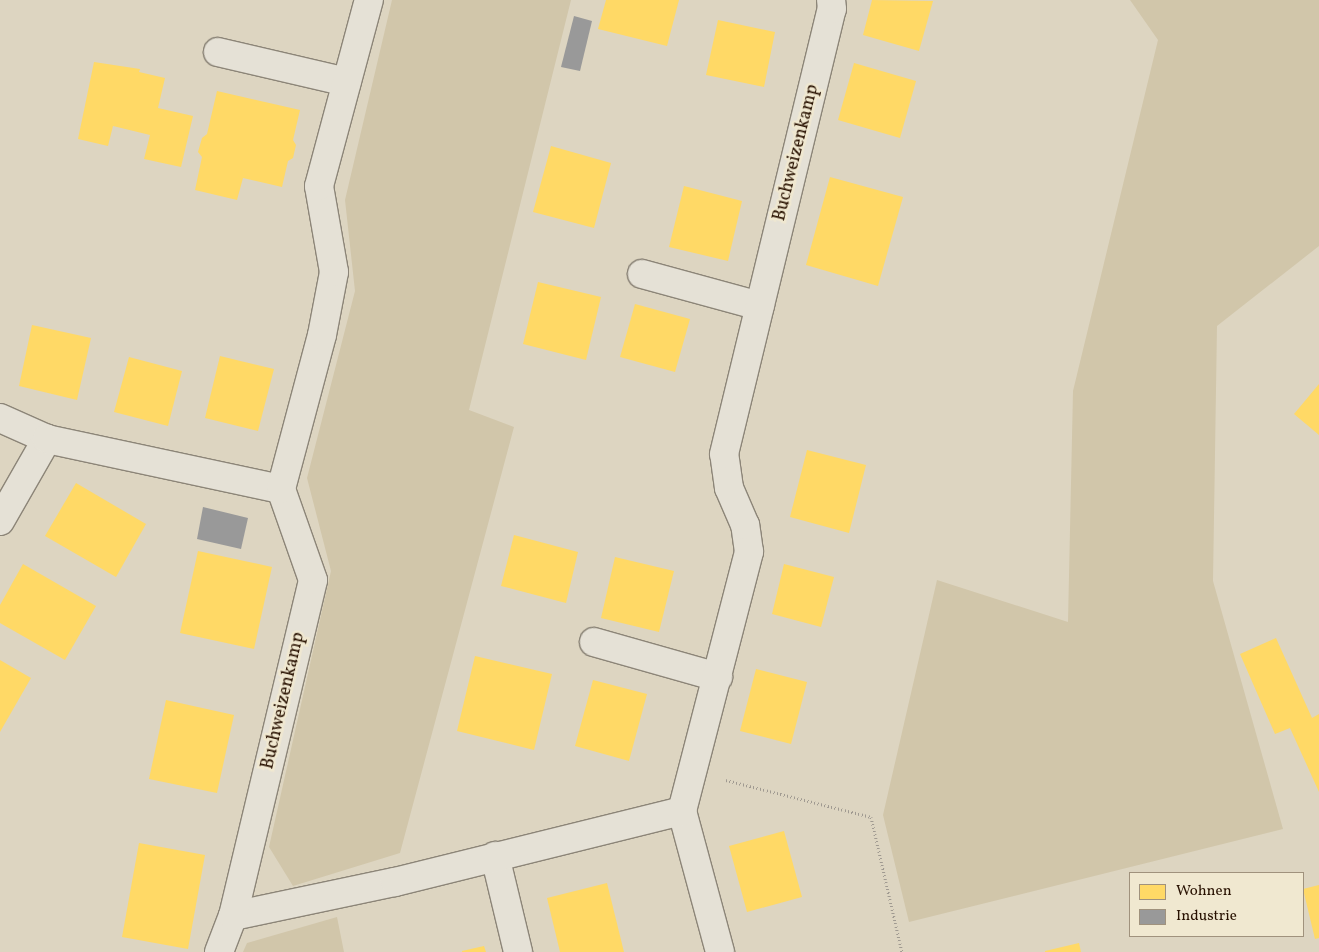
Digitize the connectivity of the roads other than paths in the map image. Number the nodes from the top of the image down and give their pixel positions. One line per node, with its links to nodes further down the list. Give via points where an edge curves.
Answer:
1 (368, 0): 4 (street)
2 (831, 0): 6 (street, Buchweizenkamp, via 832,9)
3 (218, 52): 4 (street)
4 (347, 82): 9 (street, via 319,186 334,272 322,335)
5 (642, 274): 6 (street)
6 (760, 306): 12 (street, Buchweizenkamp, via 724,454 729,488 745,525 749,552)
7 (0, 418): 8 (street)
8 (47, 439): 9 (street); 10 (street)
9 (281, 489): 15 (street, Buchweizenkamp, via 313,580)
10 (0, 521)
11 (594, 642): 12 (street)
12 (718, 677): 13 (street, Buchweizenkamp)
13 (682, 810): 14 (street); 18 (street)
14 (496, 856): 15 (street, via 395,882); 17 (street)
15 (233, 916): 16 (street, Buchweizenkamp)
16 (219, 952)
17 (518, 952)
18 (720, 952)

